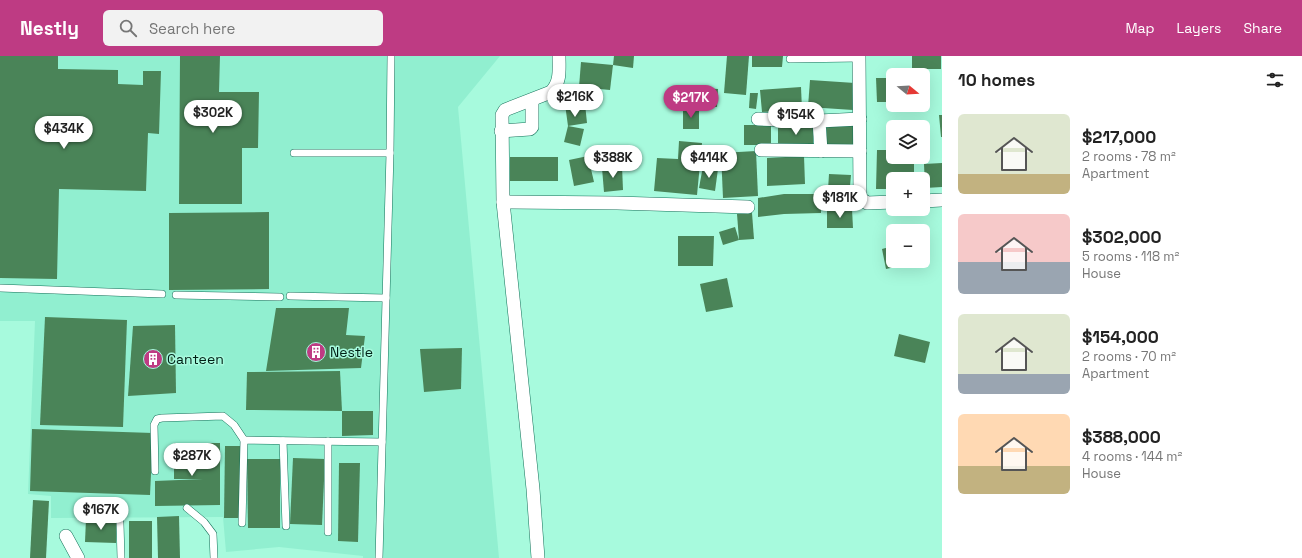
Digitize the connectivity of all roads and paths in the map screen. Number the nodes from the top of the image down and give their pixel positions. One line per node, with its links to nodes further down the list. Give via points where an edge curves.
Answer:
1 (391, 56): 14 (lane)
2 (559, 56): 5 (street, via 556,87 551,92)
3 (859, 57): 4 (lane); 7 (street)
4 (790, 59)
5 (532, 100): 9 (street, via 505,110 502,115); 9 (street, via 530,129)
6 (758, 119): 8 (street)
7 (860, 119): 8 (street); 12 (street)
8 (819, 121): 11 (street)
9 (501, 131): 17 (street)
10 (761, 150): 11 (street)
11 (820, 151): 12 (street)
12 (860, 151): 18 (street, via 860,198 867,203)
13 (294, 153): 14 (lane)
14 (390, 154): 25 (lane)
15 (942, 200): 16 (street)
16 (930, 201)
17 (503, 202): 19 (street); 41 (street)
18 (886, 202)
19 (748, 207)
20 (0, 288): 21 (lane)
21 (162, 294)
22 (176, 295): 24 (lane)
23 (290, 296): 25 (lane)
24 (280, 297)
25 (386, 298): 29 (lane)
26 (244, 440): 27 (lane); 30 (lane, via 234,425 222,416 157,419 154,425); 33 (lane)
27 (283, 441): 28 (lane); 34 (lane)
28 (328, 441): 29 (lane); 35 (lane)
29 (382, 442): 40 (lane)
30 (155, 471)
31 (187, 508): 39 (lane, via 204,522 213,534)
32 (120, 523): 38 (lane)
33 (242, 523)
34 (286, 526)
35 (328, 532)
36 (66, 536): 37 (street)
37 (78, 558)
38 (120, 558)
39 (214, 558)
40 (379, 558)
41 (538, 558)

